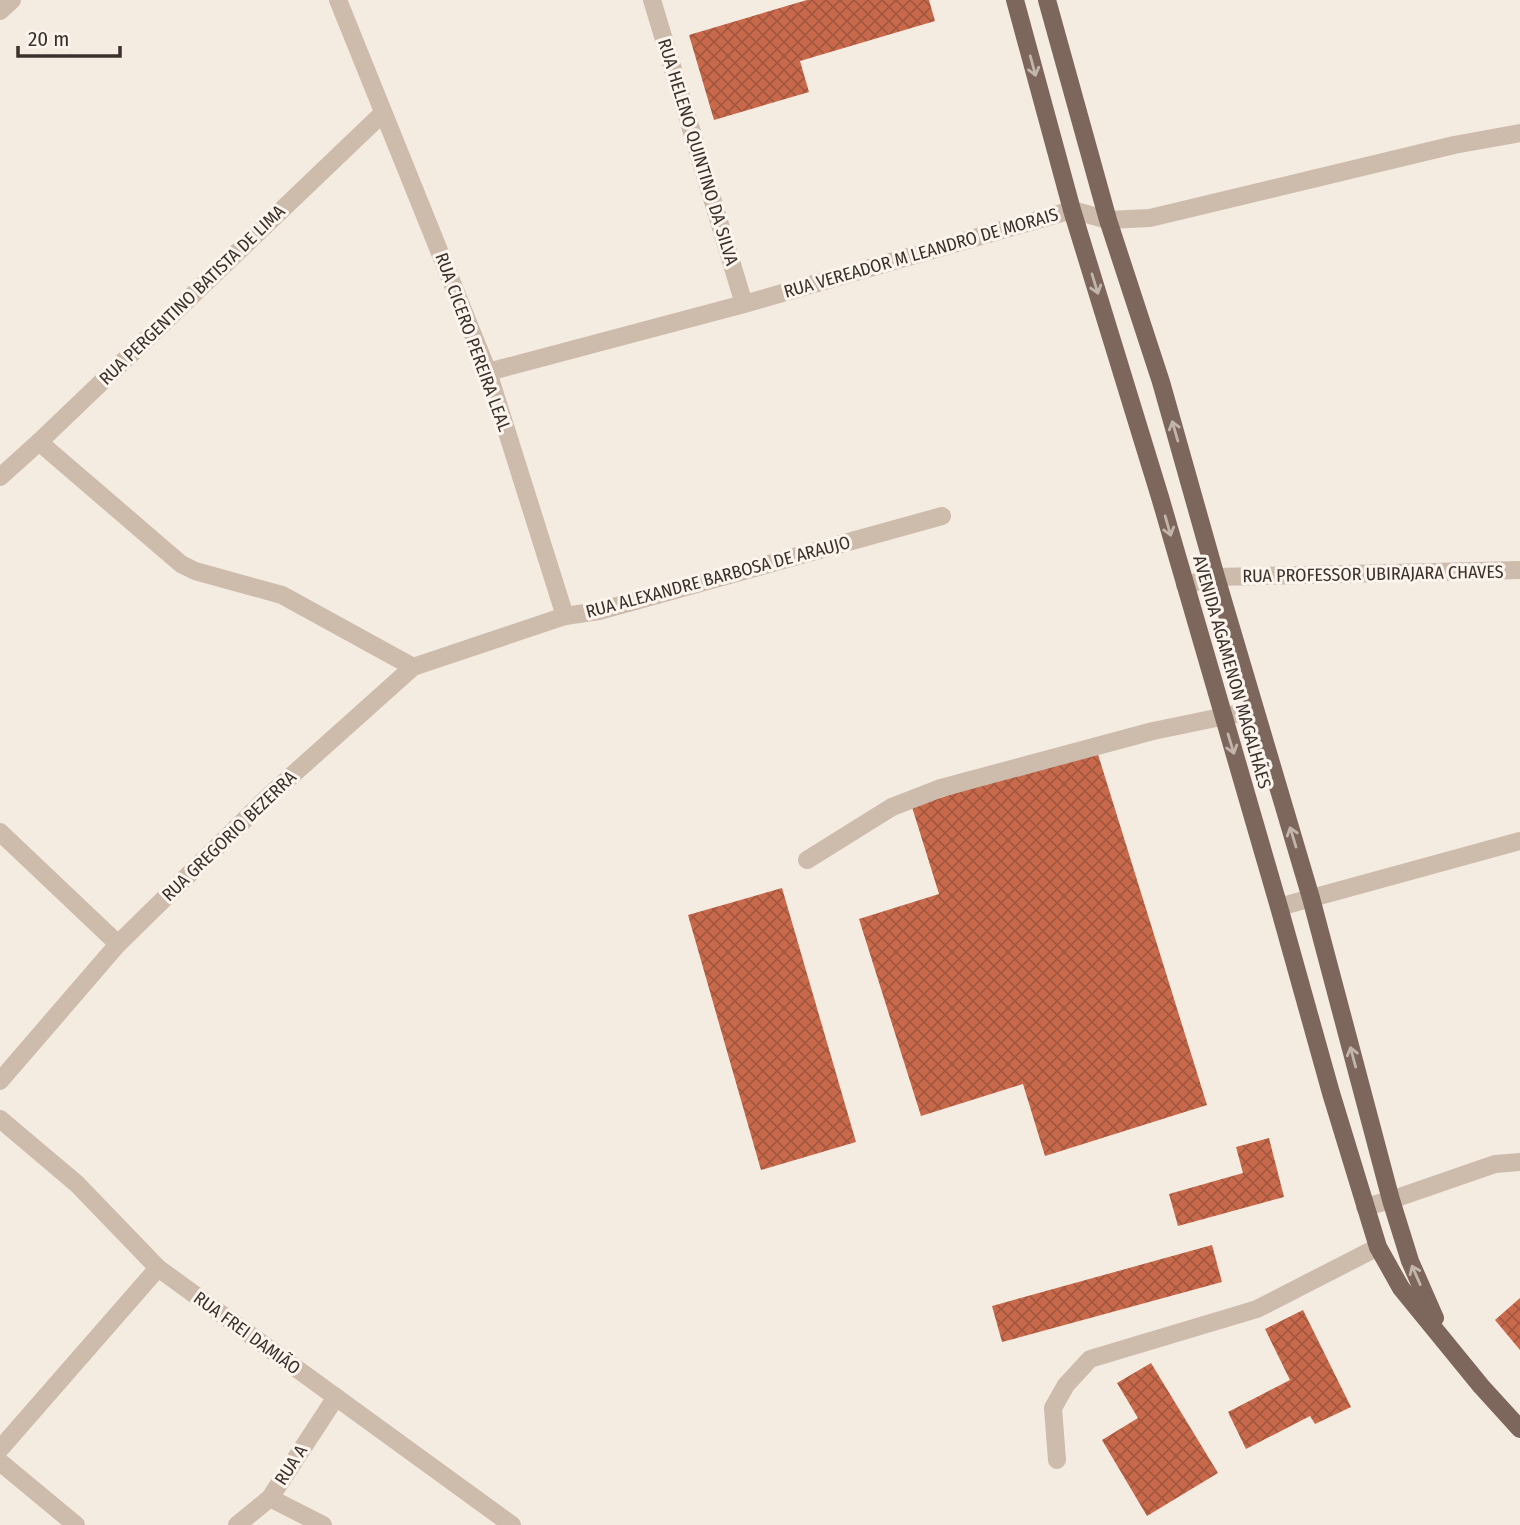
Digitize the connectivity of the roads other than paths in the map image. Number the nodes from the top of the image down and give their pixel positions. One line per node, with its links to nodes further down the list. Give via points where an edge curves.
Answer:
1 (12, 0): 6 (street)
2 (338, 0): 7 (street, RUA CICERO PEREIRA LEAL)
3 (652, 0): 11 (street, RUA HELENO QUINTINO DA SILVA)
4 (1014, 0): 9 (main road, AVENIDA AGAMENON MAGALHÃES, one-way to 9)
5 (1047, 0): 10 (main road, AVENIDA AGAMENON MAGALHÃES)
6 (0, 11)
7 (383, 113): 12 (street, RUA CICERO PEREIRA LEAL); 13 (street, RUA PERGENTINO BATISTA DE LIMA)
8 (1520, 133): 10 (street, RUA VEREADOR M LEANDRO DE MORAIS, via 1150,218)
9 (1072, 210): 10 (street, RUA VEREADOR M LEANDRO DE MORAIS); 11 (street, RUA VEREADOR M LEANDRO DE MORAIS); 16 (main road, AVENIDA AGAMENON MAGALHÃES, one-way to 16)
10 (1108, 220): 15 (main road, AVENIDA AGAMENON MAGALHÃES, one-way to 10)
11 (744, 304): 12 (street, RUA VEREADOR M LEANDRO DE MORAIS)
12 (488, 372): 21 (street, RUA CICERO PEREIRA LEAL)
13 (39, 442): 14 (street, RUA PERGENTINO BATISTA DE LIMA); 23 (street, via 181,564 282,595)
14 (0, 477)
15 (1192, 489): 16 (main road); 19 (main road, AVENIDA AGAMENON MAGALHÃES)
16 (1160, 497): 20 (main road, AVENIDA AGAMENON MAGALHÃES, one-way to 20)
17 (942, 516): 21 (street, RUA ALEXANDRE BARBOSA DE ARAUJO, via 599,611)
18 (1520, 570): 19 (street, RUA PROFESSOR UBIRAJARA CHAVES)
19 (1216, 577): 20 (street, RUA PROFESSOR UBIRAJARA CHAVES); 24 (main road, AVENIDA AGAMENON MAGALHÃES)
20 (1185, 585): 25 (main road, AVENIDA AGAMENON MAGALHÃES)
21 (565, 616): 22 (street, RUA ALEXANDRE BARBOSA DE ARAUJO)
22 (495, 639): 23 (street, RUA GREGORIO BEZERRA)
23 (413, 667): 31 (street, RUA GREGORIO BEZERRA, via 270,795)
24 (1255, 710): 25 (street); 29 (main road, AVENIDA AGAMENON MAGALHÃES, one-way to 24)
25 (1222, 716): 28 (street, via 942,788 892,807); 30 (main road, AVENIDA AGAMENON MAGALHÃES, one-way to 30)
26 (0, 832): 31 (street)
27 (1520, 841): 29 (street)
28 (807, 860)
29 (1311, 898): 30 (street); 35 (main road, AVENIDA AGAMENON MAGALHÃES, one-way to 29)
30 (1279, 907): 36 (main road, AVENIDA AGAMENON MAGALHÃES)
31 (118, 944): 32 (street, RUA GREGORIO BEZERRA)
32 (0, 1081)
33 (0, 1119): 38 (street, RUA FREI DAMIÃO, via 77,1184)
34 (1520, 1162): 35 (street, via 1495,1164)
35 (1391, 1200): 36 (street); 39 (main road, AVENIDA AGAMENON MAGALHÃES, one-way to 35, via 1410,1261)
36 (1365, 1207): 37 (main road, AVENIDA AGAMENON MAGALHÃES)
37 (1378, 1247): 39 (main road, AVENIDA AGAMENON MAGALHÃES, via 1401,1288); 43 (street, via 1257,1309 1090,1359 1053,1408)
38 (158, 1268): 40 (street, RUA FREI DAMIÃO); 42 (street)
39 (1443, 1338): 41 (main road, AVENIDA AGAMENON MAGALHÃES)
40 (336, 1397): 45 (street, RUA A); 49 (street, RUA FREI DAMIÃO)
41 (1520, 1429)
42 (0, 1449)
43 (1057, 1460)
44 (0, 1462): 46 (street)
45 (270, 1498): 47 (street, RUA A); 48 (street)
46 (76, 1525)
47 (237, 1525)
48 (323, 1525)
49 (512, 1525)

